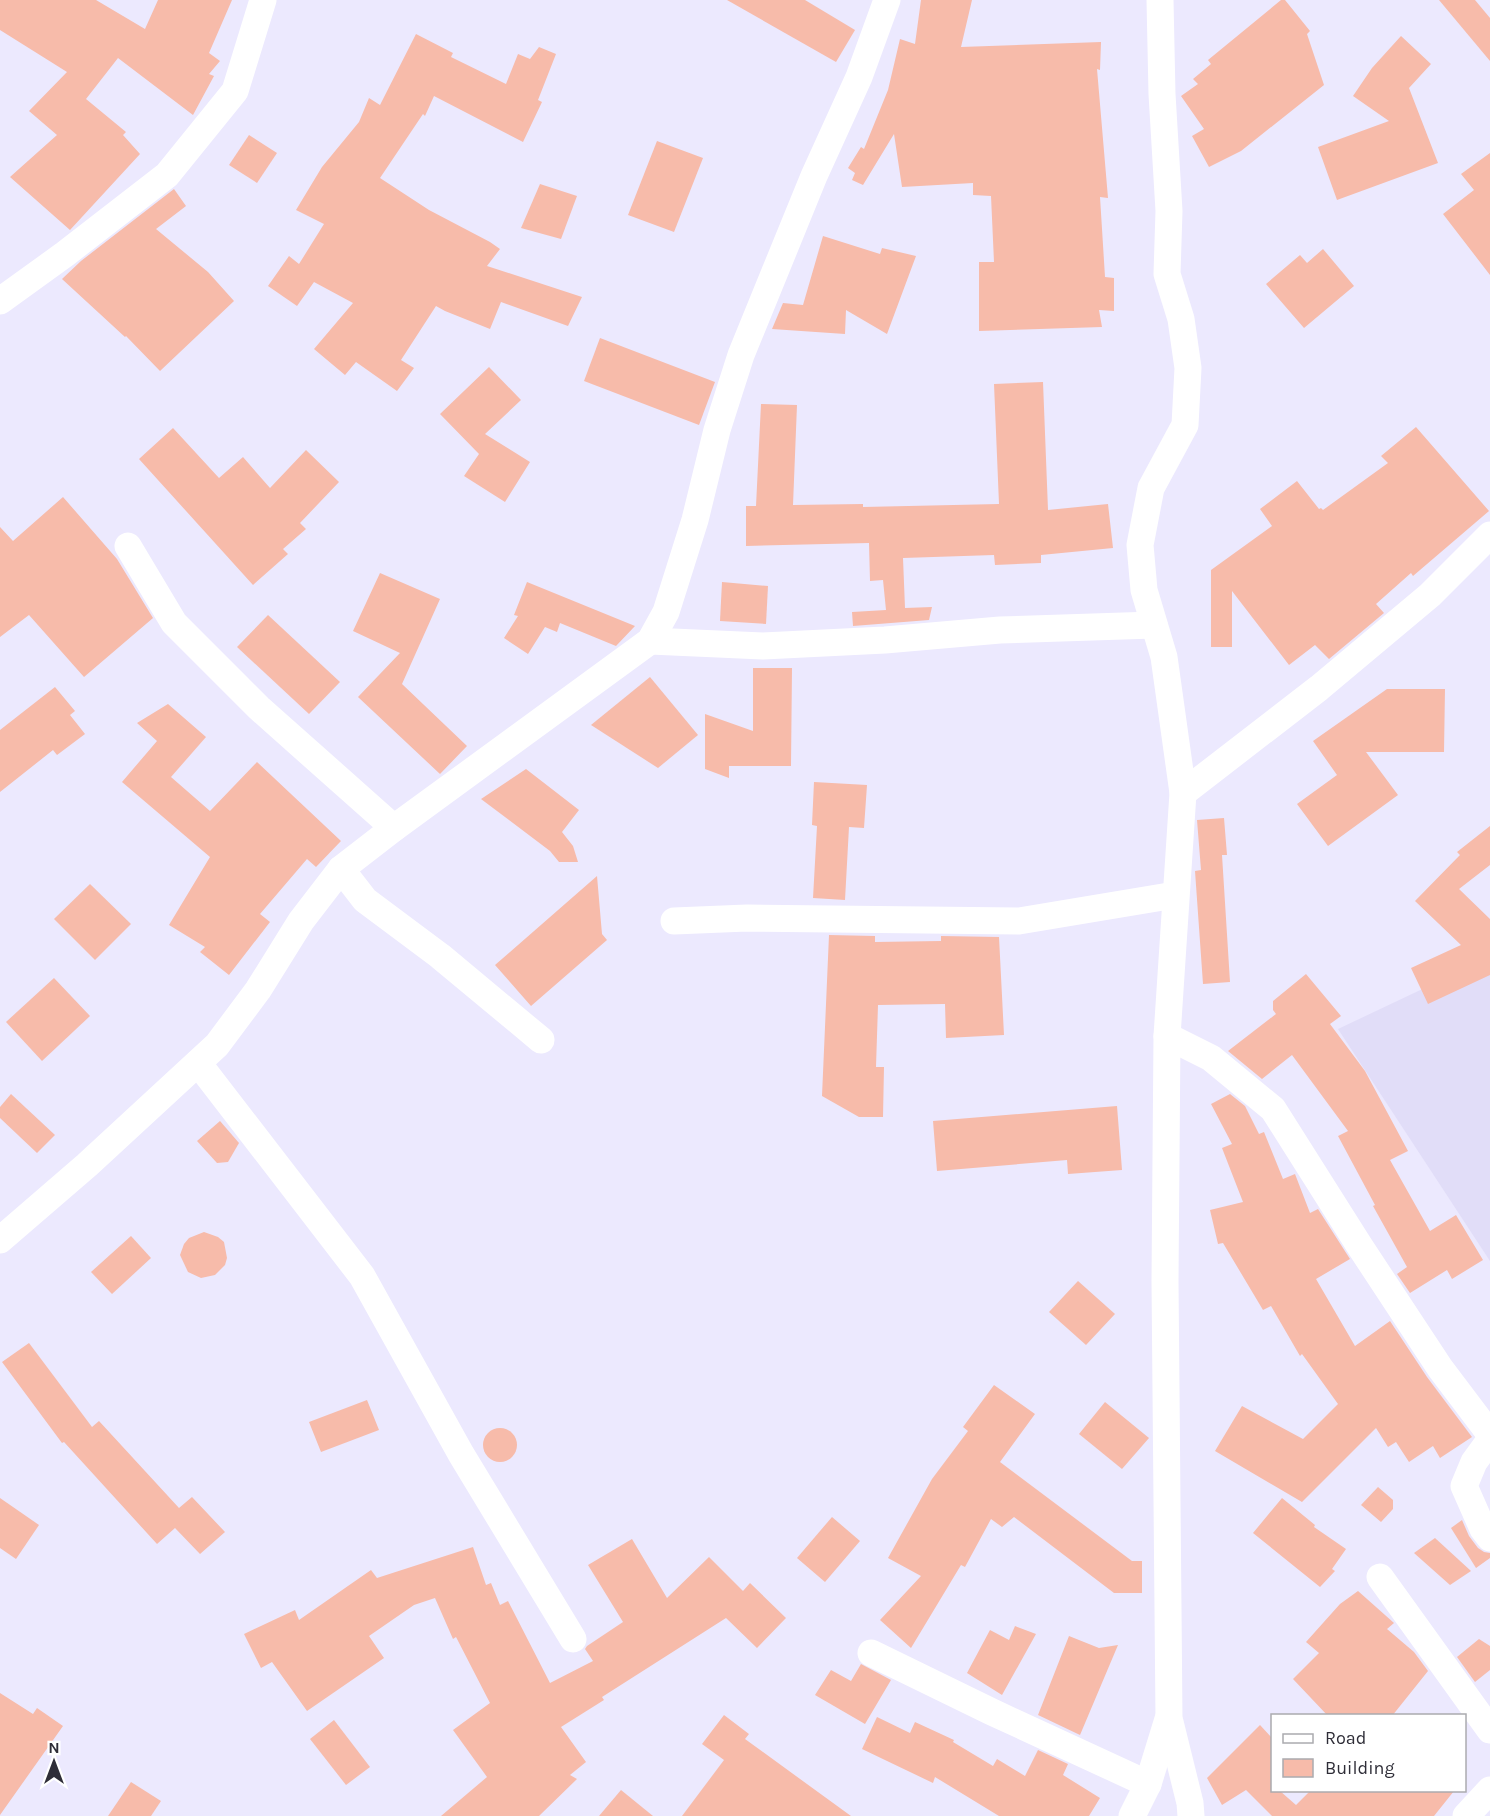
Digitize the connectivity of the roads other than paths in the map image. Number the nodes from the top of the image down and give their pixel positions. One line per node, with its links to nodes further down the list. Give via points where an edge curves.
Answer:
1 (263, 0): 4 (street, via 236,92 167,175)
2 (887, 0): 8 (street, via 859,77 741,355 666,612)
3 (1161, 0): 7 (street, via 1169,211 1167,274 1181,319 1188,368 1185,425 1151,488 1140,545 1144,590)
4 (0, 301)
5 (1490, 535): 9 (street, via 1421,603)
6 (128, 546): 10 (street, via 174,623 259,708)
7 (1154, 625): 8 (street, via 1000,630 763,646); 9 (street, via 1164,657)
8 (650, 640): 10 (street)
9 (1184, 793): 12 (street)
10 (394, 828): 11 (street)
11 (341, 869): 15 (street, via 365,900); 16 (street, via 301,921 251,999 217,1045)
12 (1175, 895): 13 (street, via 1019,921); 14 (street)
13 (674, 921)
14 (1167, 1036): 18 (street, via 1211,1058 1273,1109 1440,1368); 24 (street)
15 (541, 1040)
16 (198, 1063): 17 (street); 22 (street, via 362,1276 461,1454)
17 (0, 1240)
18 (1490, 1434)
19 (1490, 1440): 20 (street, via 1474,1462 1464,1486)
20 (1490, 1538)
21 (1380, 1577): 25 (street)
22 (573, 1638)
23 (871, 1653): 26 (street)
24 (1169, 1718): 26 (street); 29 (street)
25 (1490, 1730)
26 (1148, 1784): 28 (street)
27 (1490, 1790): 30 (street)
28 (1132, 1816)
29 (1191, 1816)
30 (1466, 1816)

